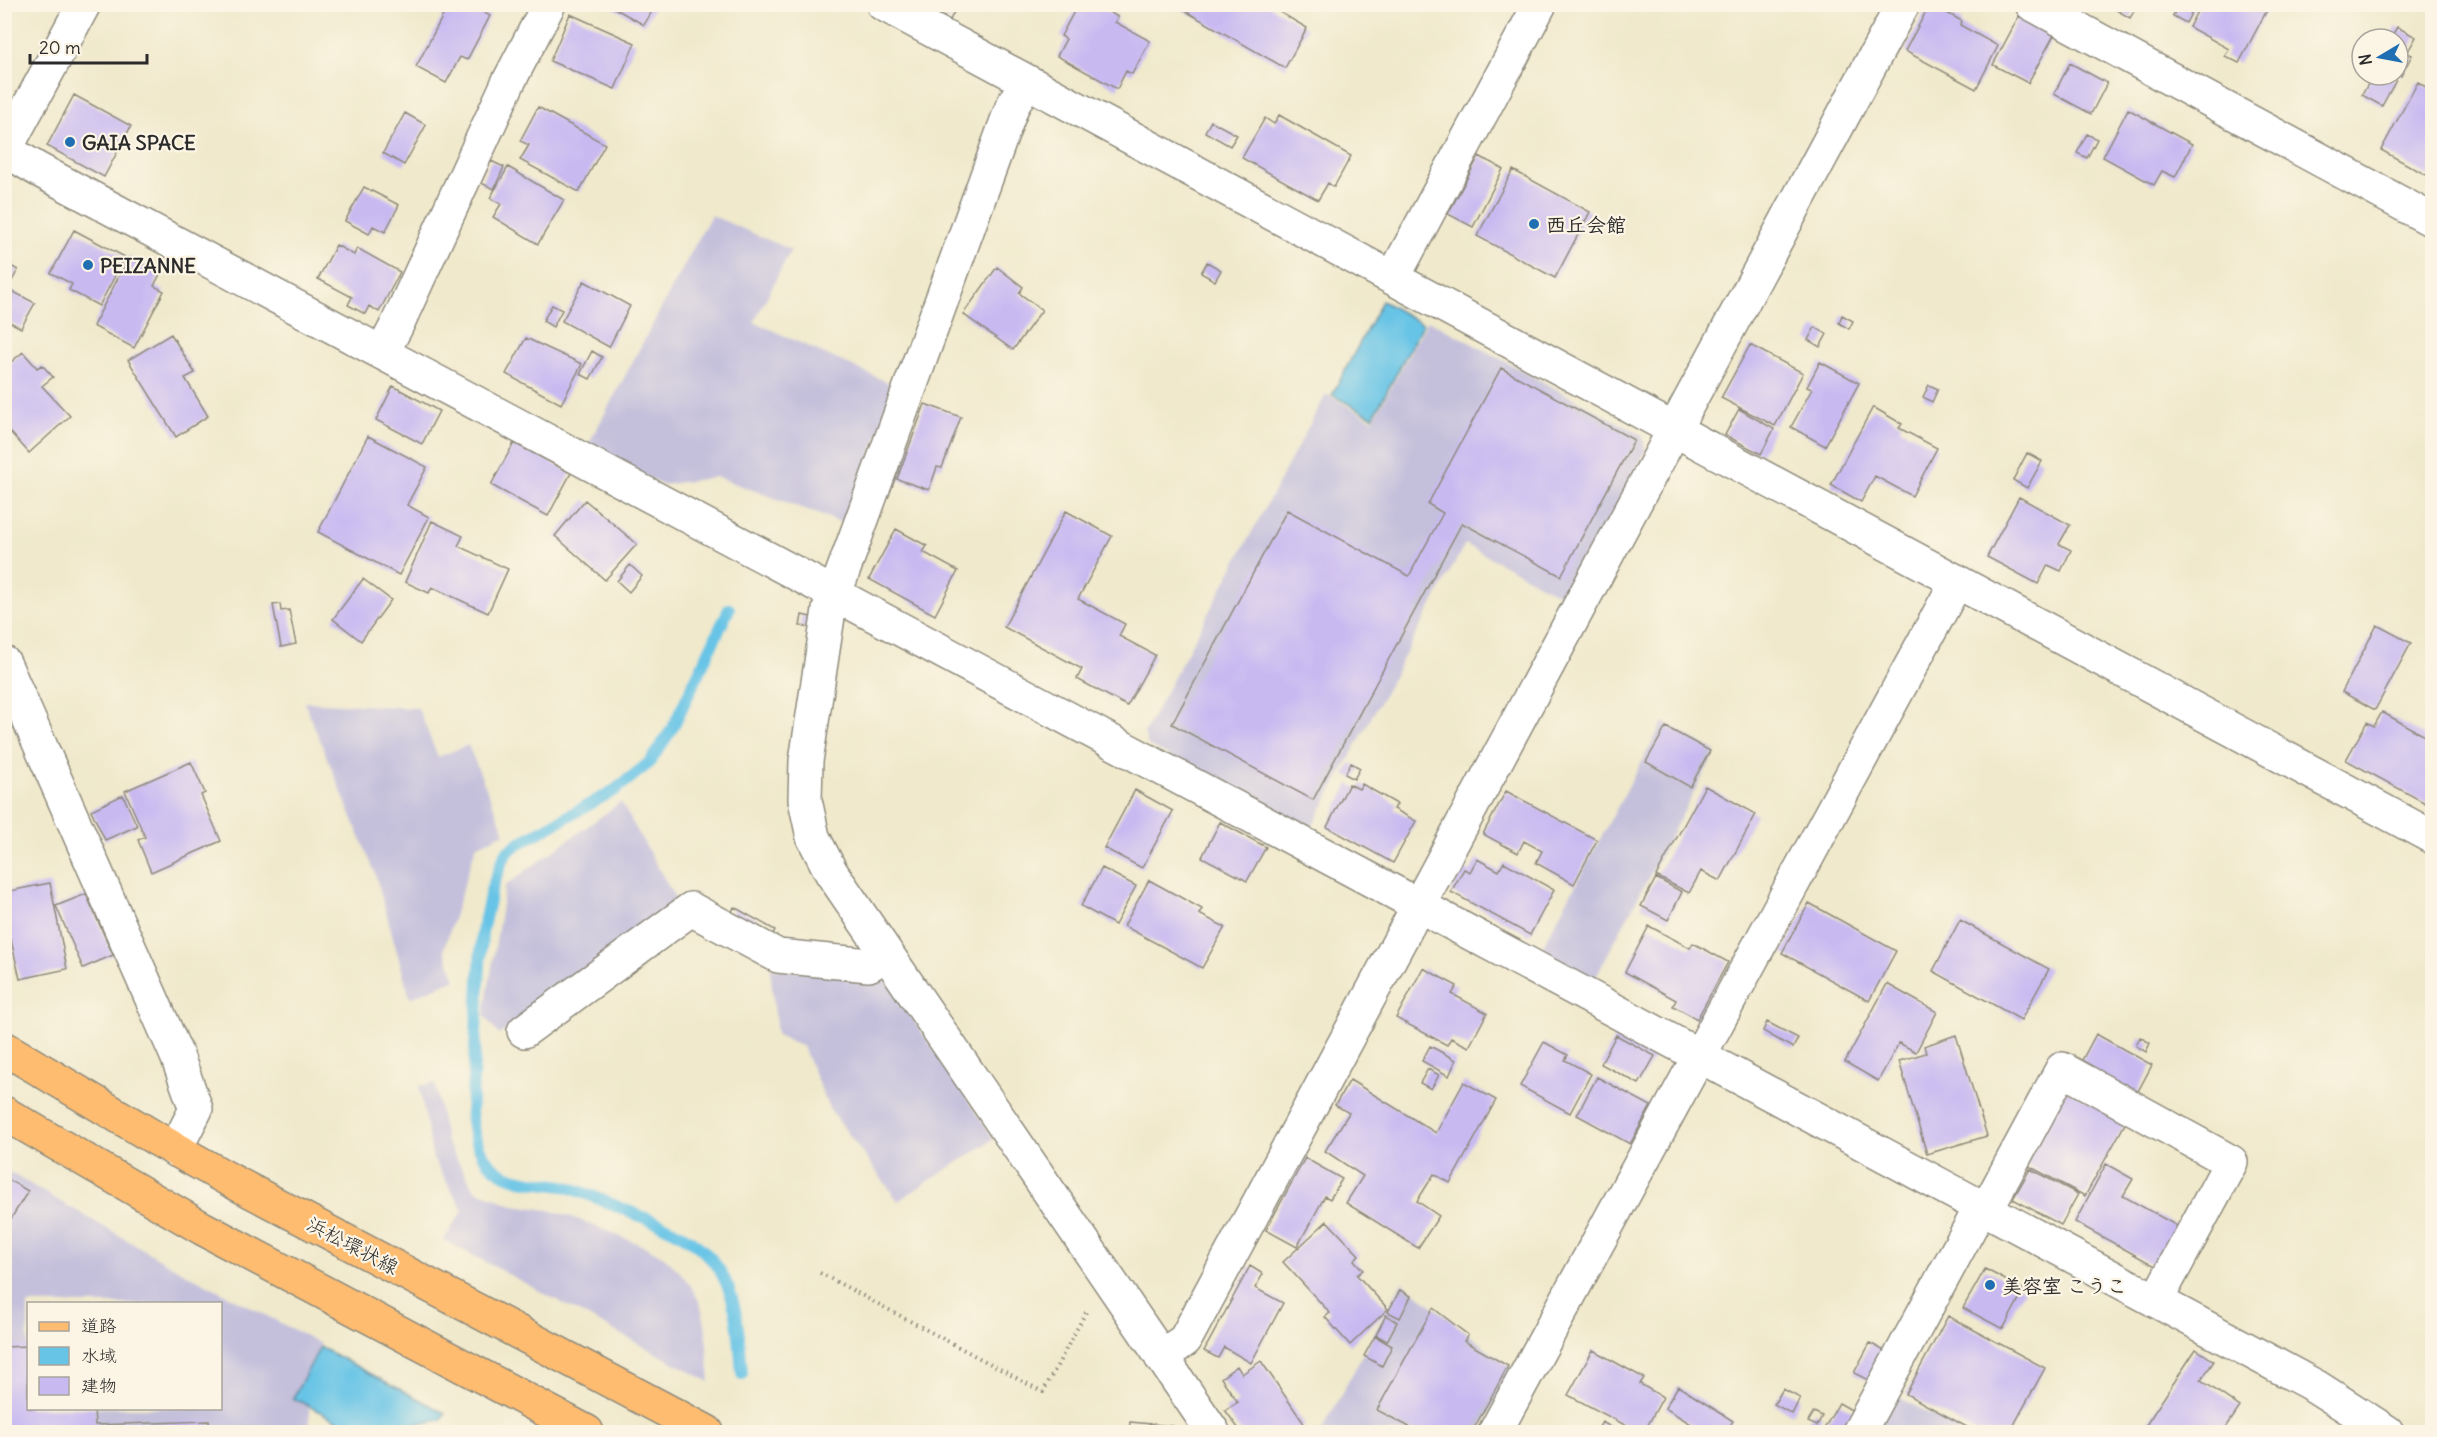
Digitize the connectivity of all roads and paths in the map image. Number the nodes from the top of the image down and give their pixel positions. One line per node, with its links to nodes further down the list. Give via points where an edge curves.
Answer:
1 (84, 4): 8 (street)
2 (549, 4): 11 (street)
3 (883, 4): 7 (street)
4 (1540, 4): 10 (street)
5 (1903, 4): 12 (street)
6 (2032, 4): 9 (street)
7 (1026, 81): 10 (street); 14 (street, via 1012,107)
8 (5, 150): 11 (street)
9 (2433, 220)
10 (1393, 278): 12 (street)
11 (382, 353): 14 (street)
12 (1675, 429): 13 (street); 17 (street)
13 (1957, 581): 16 (street); 21 (street)
14 (835, 594): 17 (street); 18 (street, via 829,610 806,761 805,800 813,837 831,872)
15 (4, 663): 23 (street, via 177,1056 196,1109)
16 (2433, 837)
17 (1419, 905): 21 (street); 28 (street, via 1185,1340)
18 (887, 954): 19 (street, via 870,965 778,956 691,909); 26 (street)
19 (524, 1031)
20 (4, 1048): 23 (main road, 浜松環状線)
21 (1699, 1056): 24 (street); 32 (street)
22 (4, 1113): 29 (main road, via 202,1228)
23 (174, 1150): 30 (main road, 浜松環状線)
24 (1983, 1208): 27 (street); 27 (street, via 2062,1069 2231,1162); 33 (street)
25 (820, 1273): 26 (path, via 1043,1392 1098,1289)
26 (1110, 1281): 28 (street)
27 (2156, 1301): 34 (street, via 2315,1386)
28 (1161, 1357): 31 (street)
29 (587, 1432)
30 (707, 1432)
31 (1213, 1432)
32 (1496, 1432)
33 (1859, 1432)
34 (2387, 1432)

